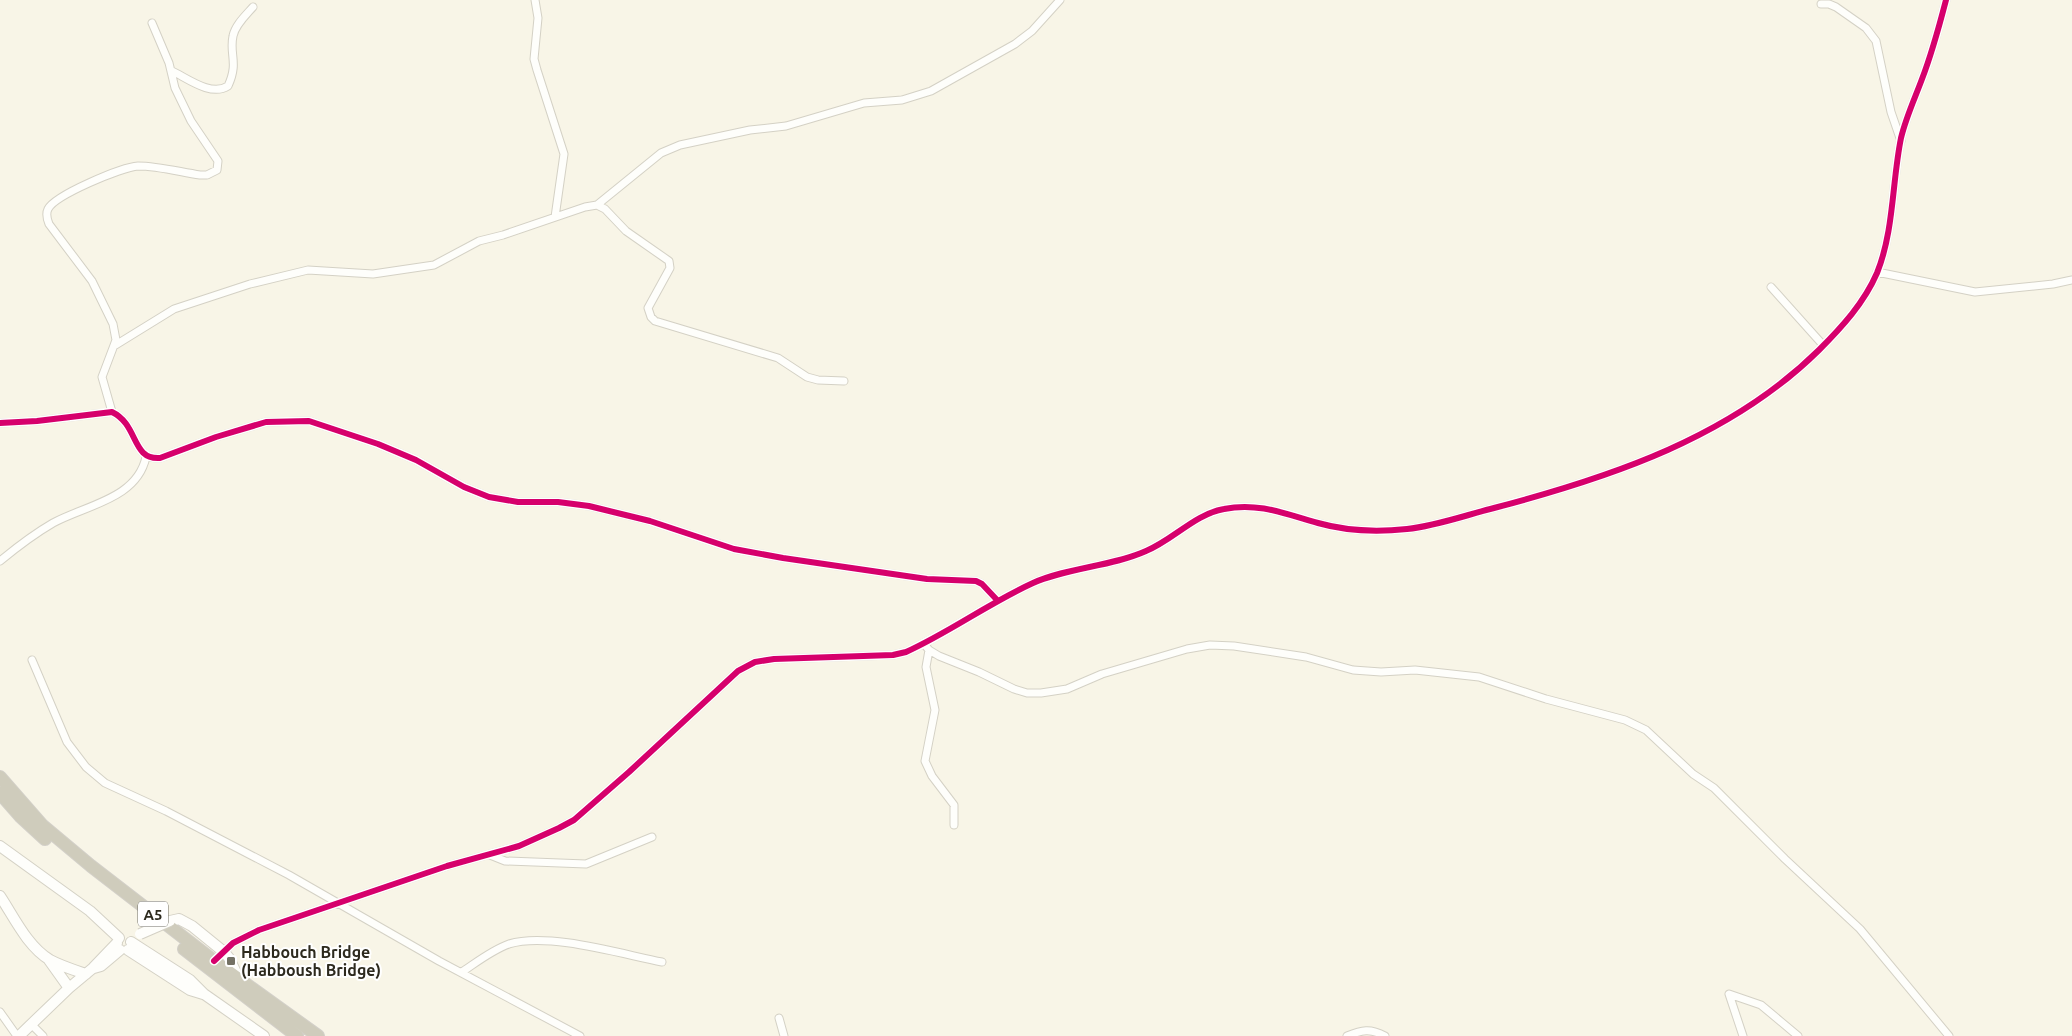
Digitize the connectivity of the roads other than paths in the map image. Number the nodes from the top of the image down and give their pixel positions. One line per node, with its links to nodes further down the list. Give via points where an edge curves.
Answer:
1 (535, 0): 10 (street, via 538,18 536,70 564,154)
2 (1060, 0): 9 (street, via 1015,44 931,91 902,100 864,103 786,126 680,145 661,153)
3 (1946, 0): 8 (street, via 1936,40)
4 (1821, 4): 8 (street, via 1836,7 1866,28 1876,41 1891,112)
5 (254, 7): 7 (street, via 235,31 232,44 234,70 228,86 220,90 206,88)
6 (152, 23): 7 (street)
7 (172, 71): 15 (street, via 175,88 191,121 218,161 217,170 200,176 140,166 120,169 57,200 48,208 52,229 101,296 116,333)
8 (1901, 141): 11 (street, via 1889,221)
9 (596, 205): 10 (street); 16 (street, via 669,261 668,273 648,308 655,321 778,358 807,377)
10 (555, 217): 15 (street, via 479,241 434,264 373,274 308,270 250,284 174,309)
11 (1877, 272): 12 (street, via 1975,292); 14 (street, via 1861,302)
12 (2072, 280)
13 (1771, 287): 14 (street)
14 (1823, 345): 21 (street, via 1784,381 1701,436 1655,457 1544,495 1395,530 1344,528 1268,508 1223,509 1203,516 1149,550 1050,576)
15 (114, 346): 17 (street, via 102,377)
16 (844, 381)
17 (112, 412): 18 (street, via 37,422); 19 (street, via 125,422)
18 (0, 423)
19 (146, 457): 20 (street, via 141,473 130,486 53,524); 21 (street, via 160,458 216,436 266,422 309,421 416,460 489,497 589,506 650,521 734,549 783,558 927,580 976,581)
20 (0, 561)
21 (998, 601): 22 (street)
22 (926, 647): 26 (street, via 926,668 935,710 925,761 932,776 952,800); 29 (street, via 893,654 774,659 749,664 730,677 574,820 537,839); 55 (street, via 1027,693 1067,689 1102,674 1187,650 1210,645 1234,646 1306,657 1353,670 1415,670 1479,677 1631,722 1646,730 1693,774 1714,788 1860,929)
23 (32, 660): 31 (street, via 68,742 86,767 104,783 166,811)
24 (0, 777): 35 (highway, A5, via 42,825)
25 (0, 793): 47 (highway, A5, via 42,837)
26 (954, 825)
27 (652, 837): 29 (street, via 586,864 505,861)
28 (0, 846): 32 (main road, via 90,911)
29 (490, 855): 31 (street)
30 (0, 896): 34 (main road, via 26,936)
31 (337, 903): 33 (street, via 259,930 233,943); 38 (street)
32 (124, 944): 33 (main road, bridge, via 179,919); 37 (main road, via 101,966); 46 (main road, via 190,980 204,994)
33 (224, 952): 35 (street); 39 (main road)
34 (49, 960): 37 (main road); 40 (main road)
35 (214, 961): 39 (highway, A5)
36 (662, 962): 38 (street, via 561,942 529,941 500,948)
37 (90, 971): 40 (main road)
38 (462, 972): 49 (street)
39 (239, 980): 48 (highway, A5)
40 (69, 988): 43 (main road)
41 (0, 1012): 44 (street)
42 (779, 1018): 50 (street)
43 (31, 1024): 44 (main road); 45 (street)
44 (18, 1036)
45 (43, 1036)
46 (264, 1036)
47 (297, 1036)
48 (318, 1036)
49 (580, 1036)
50 (784, 1036)
51 (1347, 1036): 52 (street, via 1364,1029)
52 (1385, 1036)
53 (1743, 1036): 54 (street, via 1729,994 1761,1005)
54 (1798, 1036)
55 (1949, 1036)

